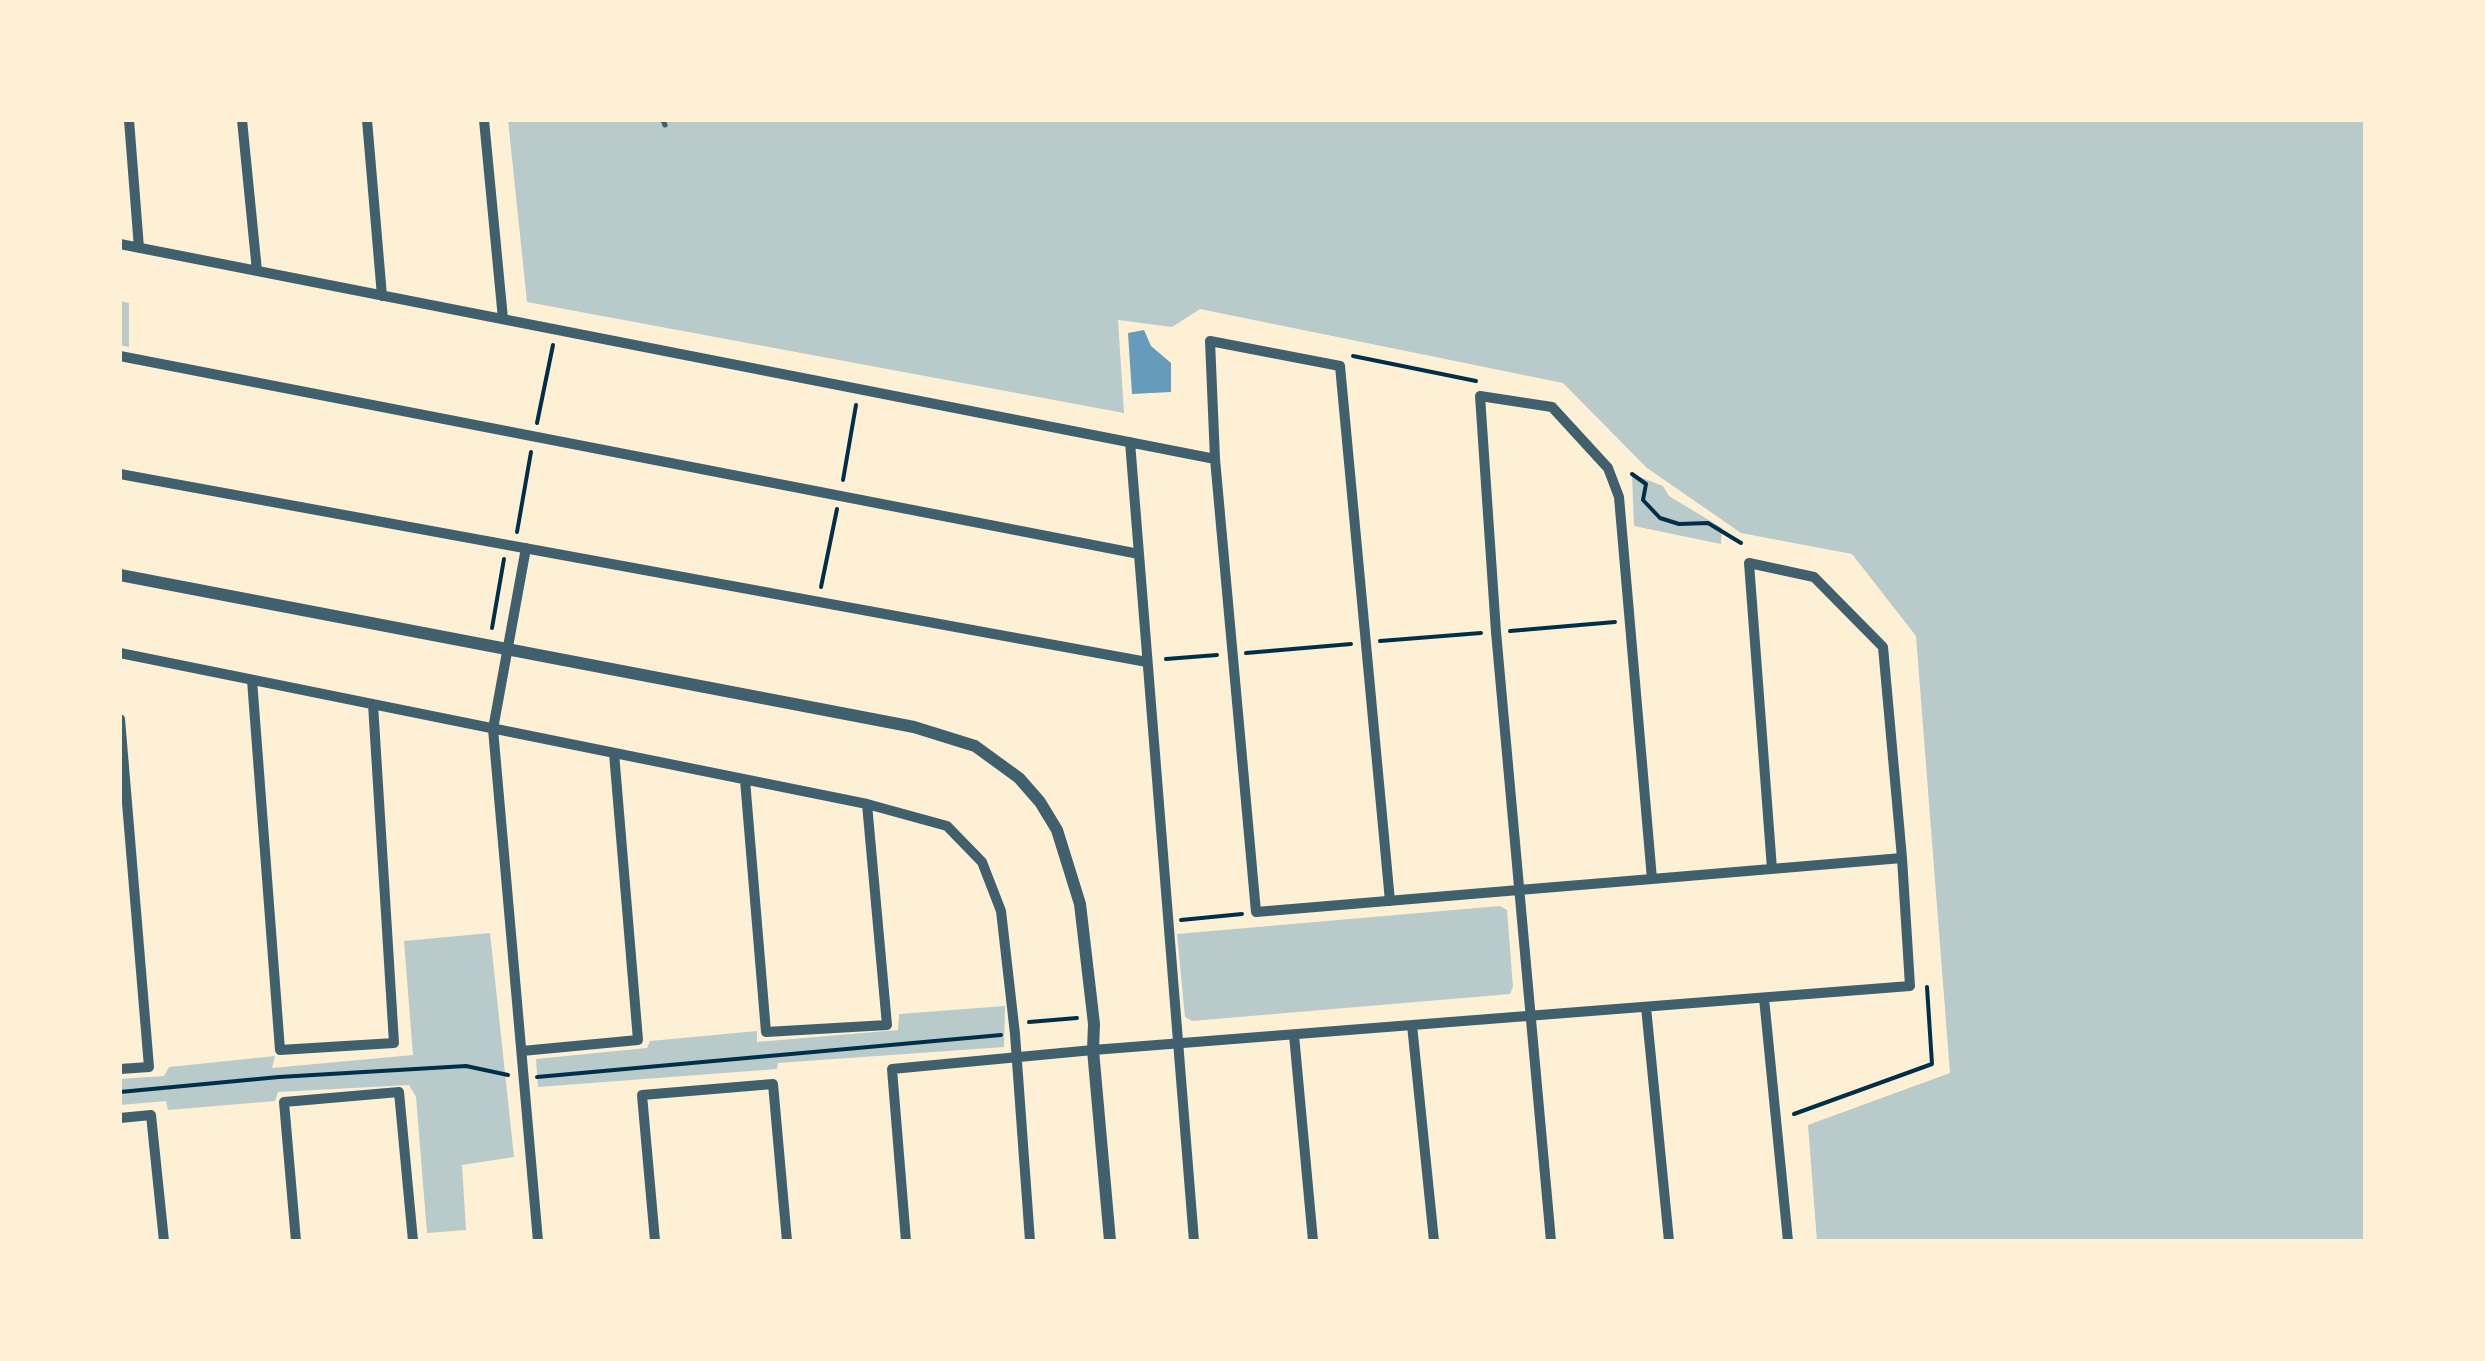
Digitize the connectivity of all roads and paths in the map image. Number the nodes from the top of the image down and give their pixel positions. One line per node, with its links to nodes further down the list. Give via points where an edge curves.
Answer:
1 (129, 120): 6 (street)
2 (242, 120): 7 (street)
3 (367, 120): 8 (street)
4 (484, 120): 9 (street)
5 (120, 244): 6 (street)
6 (139, 248): 7 (street)
7 (257, 271): 8 (street)
8 (382, 296): 9 (street)
9 (503, 319): 10 (street)
10 (556, 330): 14 (street); 15 (path)
11 (1346, 355): 13 (path)
12 (120, 356): 15 (street)
13 (1476, 380)
14 (859, 389): 16 (street); 20 (path)
15 (534, 436): 20 (street); 22 (path)
16 (1130, 442): 17 (street); 23 (street)
17 (1216, 458): 29 (street, via 1210,342 1340,366); 32 (street)
18 (120, 474): 22 (street)
19 (1632, 474): 21 (path, via 1646,484 1643,500 1660,518 1708,523)
20 (840, 496): 23 (street); 25 (path)
21 (1741, 543)
22 (516, 546): 25 (street); 27 (path); 30 (street)
23 (1138, 554): 34 (street)
24 (120, 575): 30 (street)
25 (818, 602): 34 (street)
26 (1630, 621): 28 (path); 28 (street, via 1619,497 1608,468 1552,407 1480,396); 44 (street)
27 (492, 629)
28 (1496, 632): 29 (path); 45 (street)
29 (1364, 643): 32 (path); 46 (street)
30 (507, 649): 38 (street); 63 (street, via 914,727 975,746 1019,778 1057,830 1080,904)
31 (120, 653): 35 (street)
32 (1232, 654): 33 (path); 47 (street)
33 (1166, 659)
34 (1147, 662): 48 (street)
35 (252, 680): 36 (street); 62 (street)
36 (373, 704): 38 (street); 62 (street, via 394,1043)
37 (120, 719): 67 (street)
38 (493, 728): 39 (street); 64 (street)
39 (614, 753): 40 (street); 59 (street)
40 (745, 780): 41 (street); 57 (street)
41 (867, 804): 54 (street); 56 (street, via 947,826 982,862 1001,911)
42 (1902, 858): 43 (street); 43 (street, via 1883,646 1814,577 1750,563); 50 (street, via 1910,986)
43 (1772, 869): 44 (street)
44 (1652, 879): 45 (street)
45 (1519, 890): 46 (street); 52 (street)
46 (1390, 901): 47 (street)
47 (1256, 912): 48 (path)
48 (1166, 921): 60 (street)
49 (1927, 974): 78 (path, via 1932,1064)
50 (1764, 998): 51 (street); 95 (street)
51 (1646, 1007): 52 (street); 94 (street)
52 (1530, 1016): 55 (street); 93 (street)
53 (1077, 1018): 56 (path)
54 (887, 1025): 57 (street); 61 (path)
55 (1412, 1026): 58 (street); 92 (street)
56 (1014, 1029): 61 (path); 66 (street)
57 (766, 1032): 65 (path)
58 (1294, 1034): 60 (street); 91 (street)
59 (638, 1040): 64 (street); 68 (path)
60 (1176, 1044): 63 (street); 90 (street)
61 (889, 1046): 65 (path); 70 (path)
62 (280, 1050): 71 (path)
63 (1094, 1050): 66 (street); 89 (street)
64 (522, 1052): 72 (street)
65 (770, 1054): 68 (path); 73 (path)
66 (1016, 1058): 70 (street); 88 (street)
67 (149, 1067): 69 (street); 74 (path)
68 (639, 1067): 72 (path); 76 (path)
69 (120, 1070)
70 (892, 1070): 87 (street)
71 (280, 1077): 72 (path, via 466,1066); 74 (path); 77 (path)
72 (524, 1078): 84 (street)
73 (773, 1084): 76 (street); 86 (street)
74 (150, 1088): 75 (path); 79 (path)
75 (120, 1092)
76 (642, 1095): 85 (street)
77 (284, 1102): 82 (street); 83 (street, via 400,1092)
78 (1794, 1114)
79 (151, 1115): 80 (street); 81 (street)
80 (120, 1118)
81 (164, 1241)
82 (296, 1241)
83 (413, 1241)
84 (538, 1241)
85 (655, 1241)
86 (787, 1241)
87 (906, 1241)
88 (1030, 1241)
89 (1110, 1241)
90 (1194, 1241)
91 (1312, 1241)
92 (1434, 1241)
93 (1551, 1241)
94 (1669, 1241)
95 (1788, 1241)

